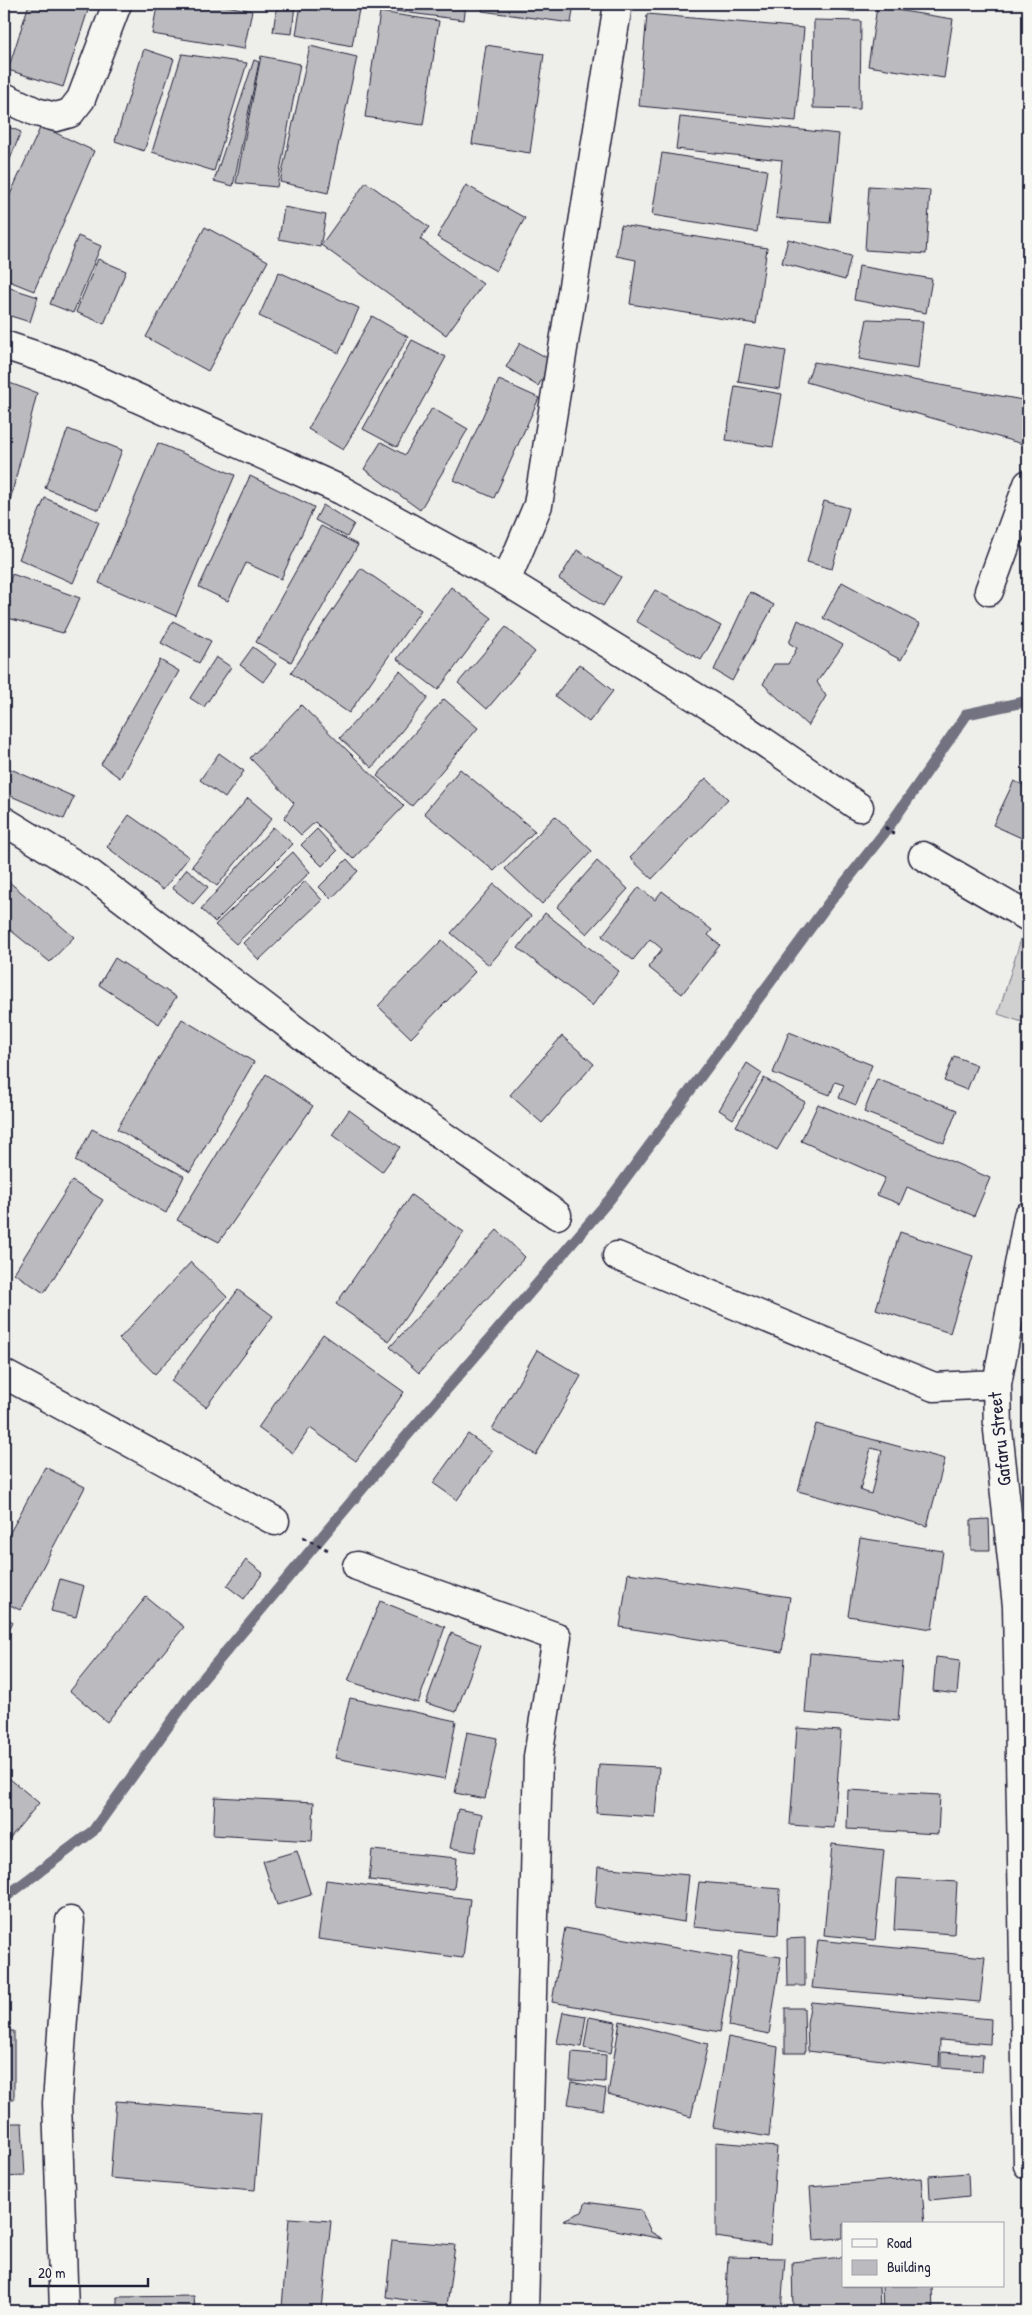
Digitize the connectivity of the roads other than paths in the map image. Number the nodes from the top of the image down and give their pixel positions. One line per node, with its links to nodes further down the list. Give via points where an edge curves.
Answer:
1 (117, 4): 3 (street, via 80,99 70,113 49,116)
2 (618, 4): 6 (street, via 538,505)
3 (4, 97)
4 (4, 345): 6 (street, via 64,365 341,490)
5 (1028, 484): 7 (street)
6 (506, 581): 8 (street, via 723,714)
7 (989, 591)
8 (859, 807)
9 (4, 821): 12 (street, via 92,875 338,1063)
10 (922, 856): 11 (street)
11 (1028, 918)
12 (557, 1215)
13 (1028, 1216): 16 (street)
14 (617, 1256): 16 (street, Gafaru Street, via 934,1387)
15 (4, 1374): 17 (street)
16 (998, 1384): 20 (street, Gafaru Street, via 998,1430 1017,1606)
17 (275, 1521)
18 (357, 1566): 22 (street, via 557,1637 538,1757)
19 (70, 1921): 21 (street, via 56,2103)
20 (1028, 2165)
21 (64, 2311)
22 (524, 2311)

